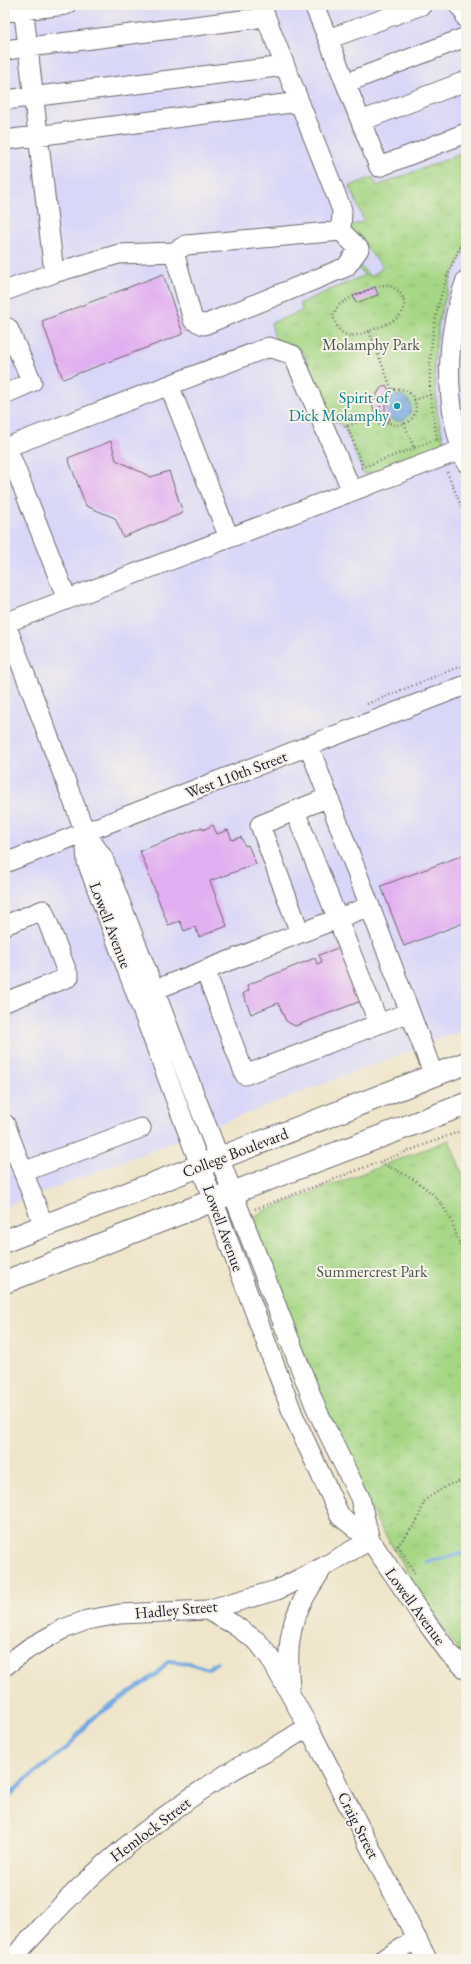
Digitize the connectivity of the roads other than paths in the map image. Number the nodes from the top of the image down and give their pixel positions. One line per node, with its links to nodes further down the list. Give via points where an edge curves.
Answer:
1 (66, 5): 5 (street)
2 (314, 5): 10 (street)
3 (422, 5): 10 (street)
4 (458, 5): 8 (street)
5 (23, 8): 7 (street); 11 (street)
6 (264, 11): 11 (street); 13 (street)
7 (5, 12)
8 (466, 18)
9 (466, 37): 15 (street)
10 (328, 40): 15 (street)
11 (28, 47): 12 (street); 16 (street)
12 (5, 50)
13 (285, 66): 16 (street); 18 (street)
14 (466, 81): 19 (street)
15 (346, 83): 19 (street)
16 (34, 97): 17 (street); 21 (street)
17 (5, 100)
18 (299, 102): 21 (street); 23 (street, via 342,210)
19 (361, 121): 20 (street, via 379,166)
20 (466, 133)
21 (38, 135): 22 (street); 25 (street)
22 (5, 140)
23 (341, 231): 24 (street, via 186,245); 24 (street, via 360,249 346,267 204,325 192,320)
24 (174, 252): 25 (street, via 118,254)
25 (54, 273): 27 (street)
26 (466, 280): 32 (street, via 451,334 449,371 457,437)
27 (5, 291)
28 (5, 329): 30 (street, via 8,328 32,382)
29 (169, 385): 31 (street); 33 (street, via 269,347 293,355); 34 (street)
30 (5, 394)
31 (6, 448): 35 (street)
32 (464, 453): 33 (street, via 442,457)
33 (352, 491): 34 (street)
34 (229, 538): 35 (street)
35 (67, 599): 36 (street)
36 (5, 622): 41 (street, Lowell Avenue)
37 (466, 685): 38 (street, West 110th Street)
38 (309, 746): 39 (street); 41 (street, West 110th Street)
39 (328, 797): 40 (street); 43 (street)
40 (295, 810): 44 (street); 46 (street, via 260,825)
41 (85, 832): 42 (street, West 110th Street); 48 (street, Lowell Avenue, via 102,858); 57 (street, Lowell Avenue, via 87,862)
42 (5, 863)
43 (370, 906): 44 (street); 50 (street)
44 (336, 919): 46 (street); 51 (street)
45 (5, 925): 49 (street, via 43,910 69,977)
46 (300, 933): 47 (street)
47 (205, 970): 48 (street); 51 (street, via 245,1075)
48 (154, 990): 57 (street, Lowell Avenue)
49 (5, 1002)
50 (410, 1012): 51 (street); 53 (street)
51 (379, 1024)
52 (466, 1063): 53 (main road, College Boulevard)
53 (434, 1076): 57 (main road, College Boulevard)
54 (466, 1104): 59 (main road)
55 (5, 1124): 58 (street)
56 (141, 1128): 58 (street)
57 (210, 1162): 59 (street, Lowell Avenue); 60 (main road, College Boulevard)
58 (23, 1172): 60 (street)
59 (223, 1196): 62 (main road); 63 (street, Lowell Avenue, via 316,1408 360,1498); 63 (street, Lowell Avenue, via 294,1417 340,1516)
60 (44, 1226): 61 (main road, College Boulevard)
61 (5, 1241)
62 (5, 1282)
63 (370, 1540): 64 (street, Hadley Street); 67 (street, Lowell Avenue, via 449,1653)
64 (323, 1567): 65 (street, Hadley Street, via 277,1590); 68 (street, Craig Street, via 298,1610 291,1632 288,1656)
65 (207, 1610): 66 (street, Hadley Street, via 120,1614 87,1620 63,1628); 68 (street, Craig Street, via 258,1642)
66 (5, 1666)
67 (466, 1669)
68 (290, 1692): 69 (street, Craig Street)
69 (308, 1726): 70 (street, Craig Street); 71 (street, Hemlock Street, via 289,1740 215,1781 147,1829 64,1902)
70 (417, 1939): 72 (street); 73 (street, Craig Street)
71 (13, 1959)
72 (384, 1959)
73 (427, 1959)

